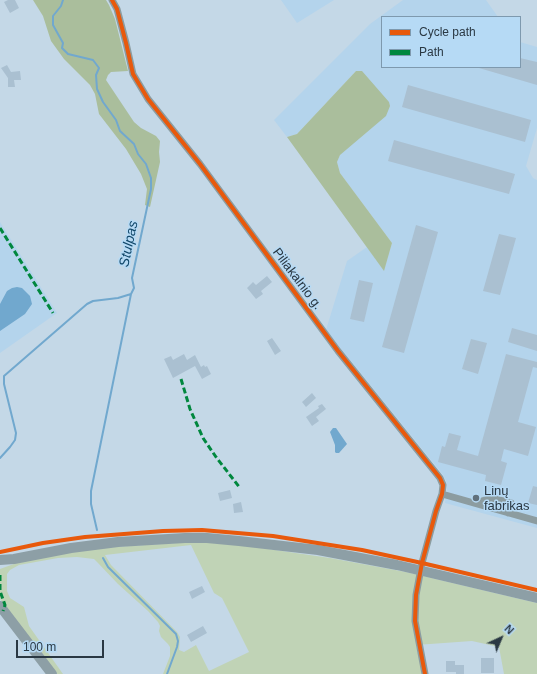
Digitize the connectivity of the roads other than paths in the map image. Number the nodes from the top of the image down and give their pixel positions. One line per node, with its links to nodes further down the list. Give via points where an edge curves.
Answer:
1 (112, 0): 2 (street, Piliakalnio g., via 117,9 133,74 148,100 200,164 338,351 435,472 443,485)
2 (442, 494): 3 (street); 7 (street)
3 (537, 521)
4 (14, 559): 5 (main road); 6 (main road); 7 (main road, via 71,548 135,540 185,538 318,550)
5 (0, 560)
6 (0, 565)
7 (420, 570): 8 (main road); 11 (street, via 415,621)
8 (537, 598)
9 (0, 606): 10 (main road)
10 (52, 674)
11 (425, 674)

